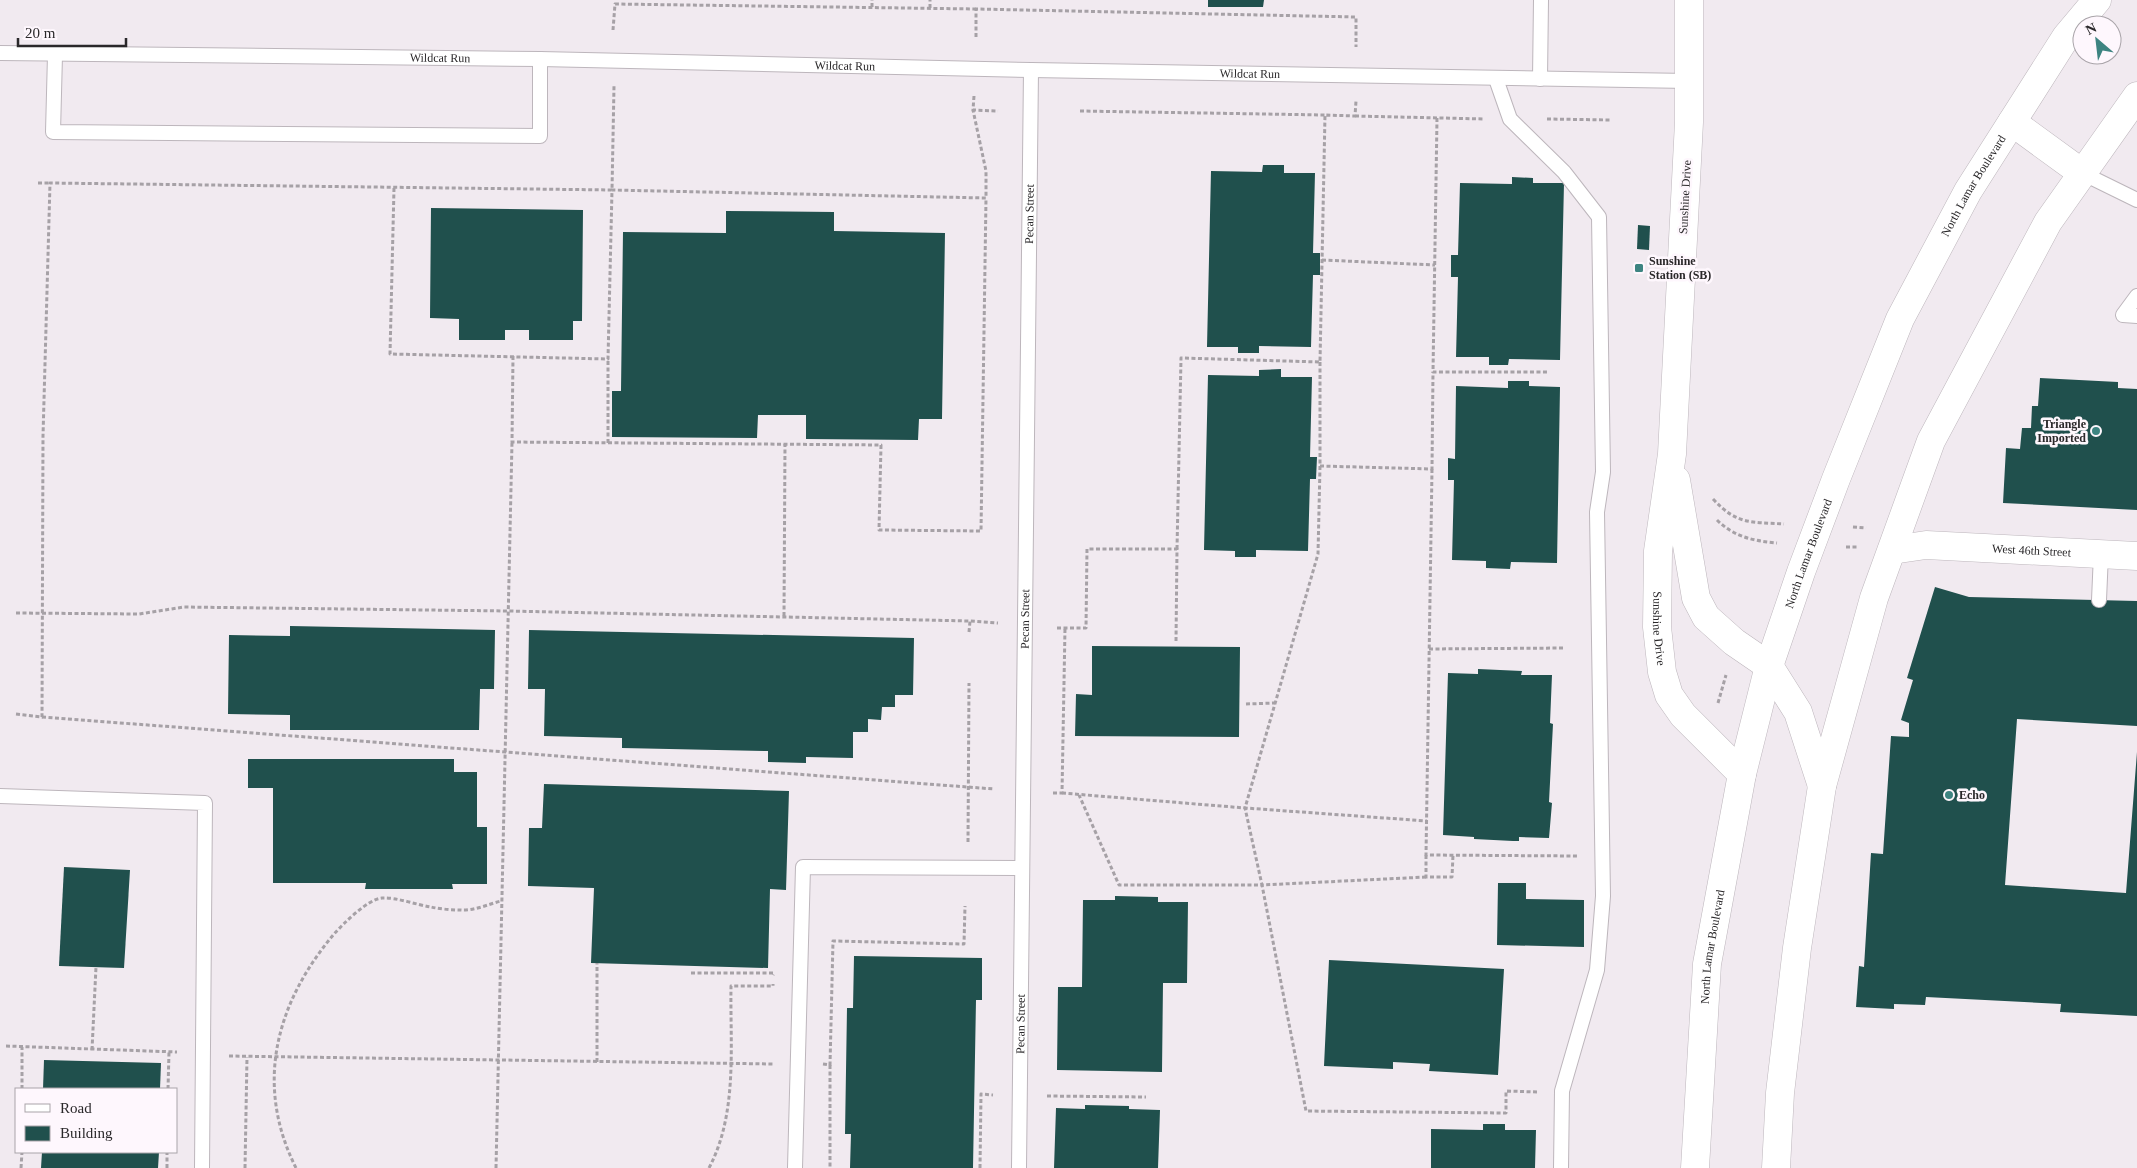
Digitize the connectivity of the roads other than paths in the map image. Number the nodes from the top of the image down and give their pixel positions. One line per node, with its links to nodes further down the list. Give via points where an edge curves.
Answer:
1 (1540, 0): 9 (lane)
2 (1689, 0): 10 (main road, Sunshine Drive)
3 (2097, 0): 12 (main road, North Lamar Boulevard, via 2066,37)
4 (0, 53): 5 (lane, Wildcat Run)
5 (55, 55): 6 (lane, Wildcat Run); 6 (lane, via 53,132 540,136)
6 (540, 59): 7 (lane, Wildcat Run)
7 (1031, 70): 8 (lane, Wildcat Run); 26 (lane, Pecan Street)
8 (1496, 79): 9 (lane, Wildcat Run); 30 (lane, via 1510,119 1564,172 1599,218 1603,472 1597,512 1602,896 1598,970 1562,1091)
9 (1540, 79): 10 (lane, Wildcat Run)
10 (1689, 81): 17 (main road, Sunshine Drive)
11 (2137, 96): 13 (main road)
12 (2012, 122): 13 (main road); 22 (main road, North Lamar Boulevard, via 1968,191 1900,319 1836,479)
13 (2082, 173): 14 (lane); 18 (main road, via 2048,222 1931,441)
14 (2137, 200)
15 (2137, 296): 16 (lane, via 2123,315)
16 (2137, 316)
17 (1672, 454): 22 (main road, Sunshine Drive, via 1696,598 1706,617 1734,642); 23 (main road, Sunshine Drive, via 1658,551 1657,627 1662,672 1669,694 1682,715)
18 (1896, 540): 19 (main road, West 46th Street, via 1926,545); 24 (main road, via 1874,598)
19 (2101, 554): 20 (main road, West 46th Street); 21 (lane)
20 (2137, 556)
21 (2099, 600)
22 (1770, 666): 23 (main road, North Lamar Boulevard); 24 (main road, via 1798,712)
23 (1742, 774): 31 (main road, North Lamar Boulevard, via 1707,964)
24 (1822, 786): 32 (main road, via 1797,948 1780,1093)
25 (0, 796): 27 (lane, via 205,803)
26 (1022, 868): 28 (lane, via 803,867); 29 (lane, Pecan Street)
27 (202, 1168)
28 (795, 1168)
29 (1019, 1168)
30 (1561, 1168)
31 (1696, 1168)
32 (1776, 1168)

